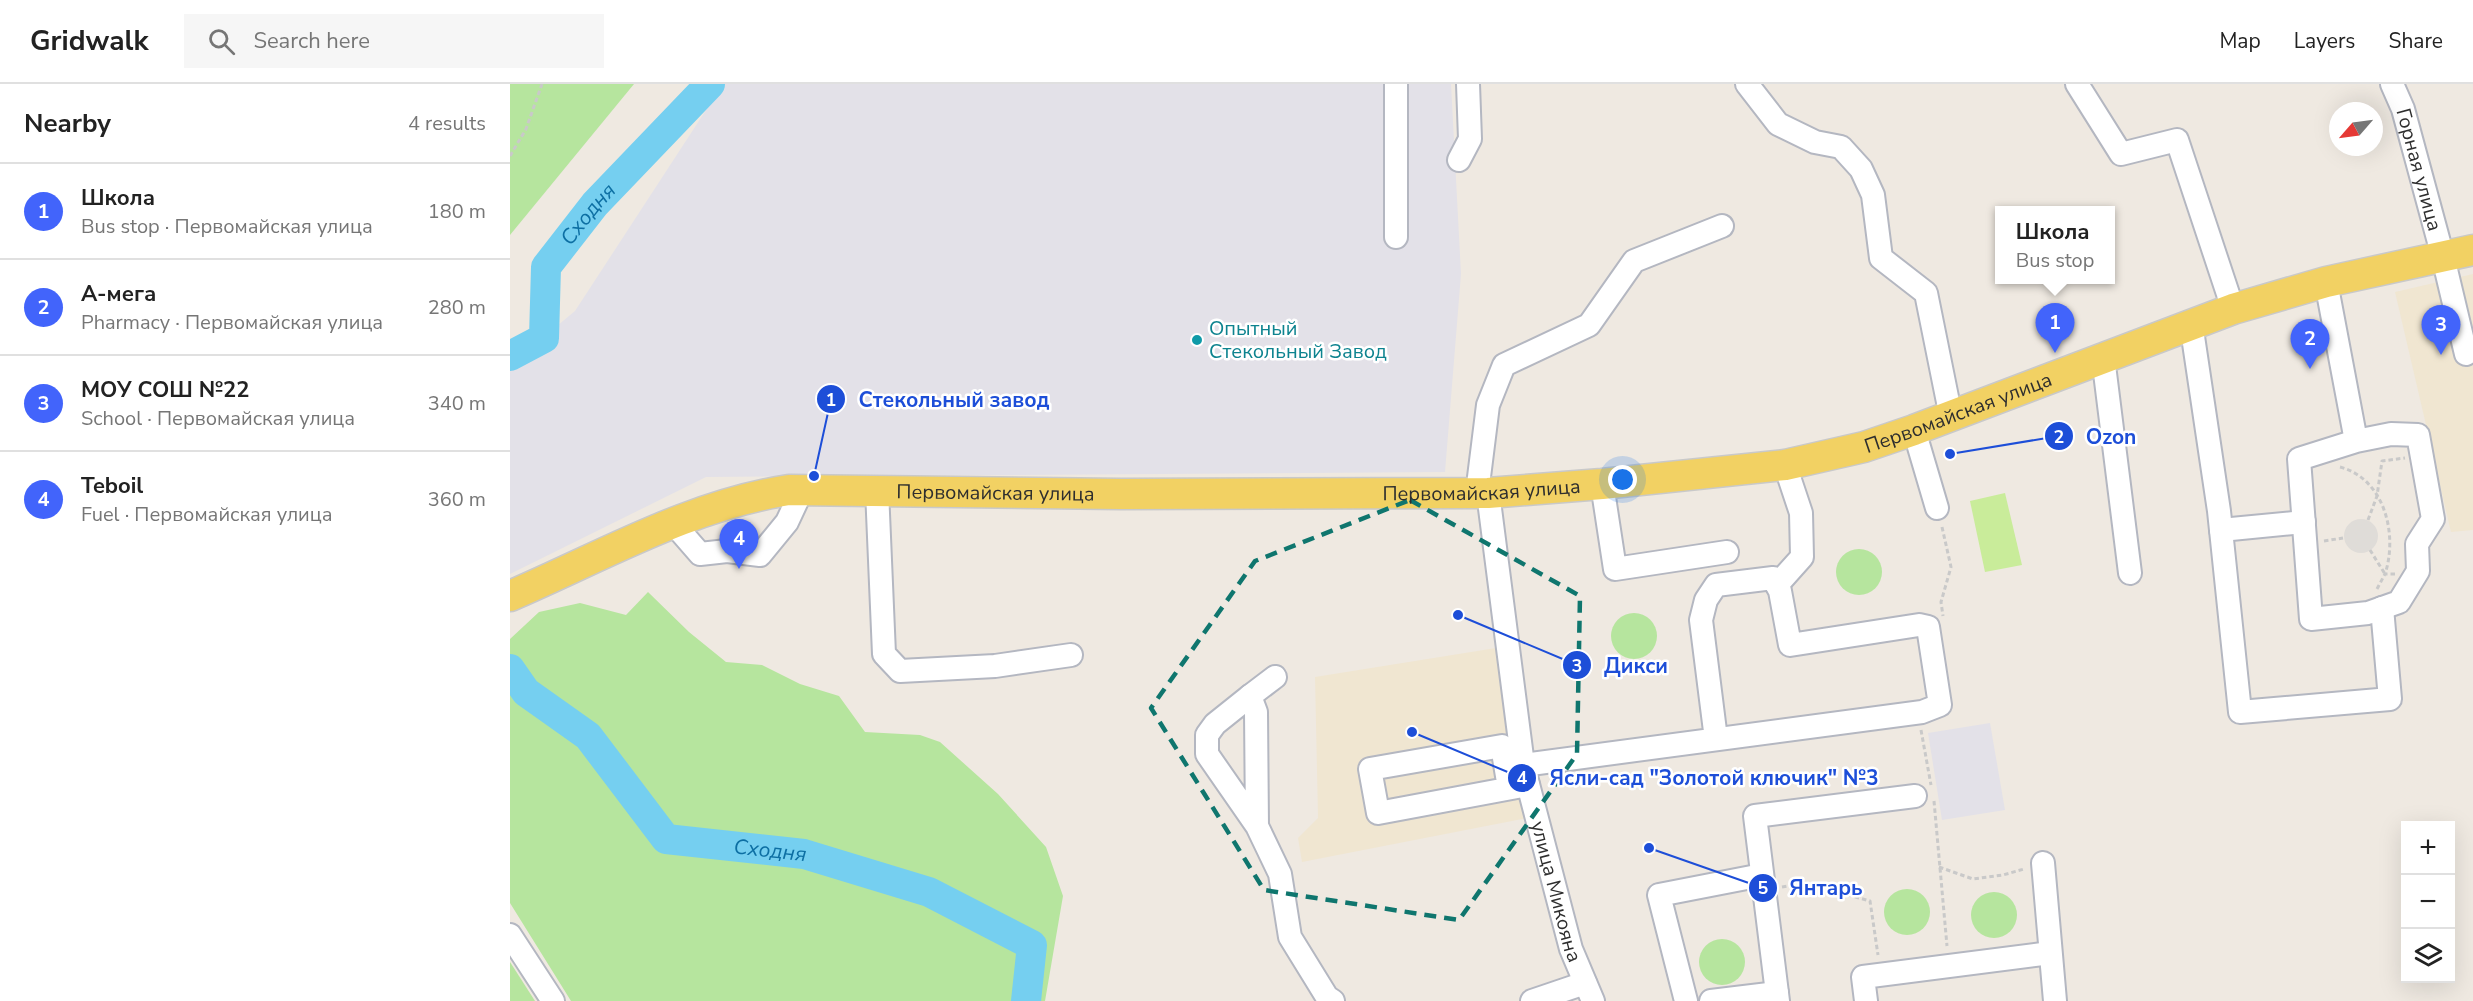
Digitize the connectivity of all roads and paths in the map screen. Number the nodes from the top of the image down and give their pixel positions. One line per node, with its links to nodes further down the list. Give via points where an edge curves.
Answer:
1 (542, 84): 7 (path, via 526,129)
2 (1396, 84): 10 (street)
3 (1468, 84): 8 (street, via 1470,139)
4 (1747, 84): 18 (street, via 1778,124 1815,142 1841,147 1861,169 1873,195 1881,258 1926,293)
5 (2077, 84): 14 (street, via 2121,154 2177,140)
6 (2392, 84): 12 (street, Горная улица, via 2403,109)
7 (510, 156)
8 (1459, 160)
9 (1722, 226): 27 (street, улица Микояна, via 1634,261 1589,325 1504,365 1488,405)
10 (1396, 237)
11 (2473, 250): 12 (main road, Первомайская улица)
12 (2443, 257): 13 (main road, Первомайская улица); 16 (street, Горная улица)
13 (2326, 282): 14 (main road, Первомайская улица); 20 (street)
14 (2233, 309): 15 (main road, Первомайская улица)
15 (2191, 323): 17 (main road, Первомайская улица); 33 (street)
16 (2466, 354)
17 (2103, 357): 18 (main road, Первомайская улица); 38 (street)
18 (1951, 417): 19 (main road, Первомайская улица)
19 (1914, 430): 22 (main road, Первомайская улица, via 1864,447); 29 (street)
20 (2356, 441): 31 (street, via 2299,459); 44 (street, via 2391,434 2418,435 2433,519 2417,544 2418,571 2398,602)
21 (2410, 457): 28 (path, via 2382,461)
22 (1785, 465): 24 (main road, Первомайская улица); 42 (street, via 1801,513 1802,557)
23 (2335, 467): 28 (path, via 2358,476)
24 (1602, 484): 27 (main road, Первомайская улица); 37 (street, via 1615,569)
25 (802, 490): 26 (main road, Первомайская улица); 32 (main road, Первомайская улица, via 723,504); 32 (street, via 788,522 760,555 727,551 700,554)
26 (877, 490): 27 (main road, Первомайская улица); 46 (street, via 884,654 900,672 995,666)
27 (1483, 493): 50 (street, улица Микояна)
28 (2377, 496): 30 (path); 40 (path, via 2391,530)
29 (1937, 508)
30 (2368, 520)
31 (2304, 522): 33 (street); 44 (street, via 2311,619 2368,613)
32 (674, 523): 41 (main road, Первомайская улица)
33 (2221, 530): 44 (street, via 2240,712 2390,699)
34 (2343, 538): 35 (path)
35 (2322, 541)
36 (2370, 550): 40 (path)
37 (1727, 552)
38 (2130, 573)
39 (2403, 573): 40 (path)
40 (2385, 574): 44 (path)
41 (551, 578): 43 (main road, Первомайская улица); 45 (street)
42 (1777, 585): 49 (street, via 1773,578 1716,585 1706,600 1701,620); 49 (street, via 1790,645 1919,625 1928,627 1940,705 1922,712)
43 (510, 596)
44 (2377, 600)
45 (510, 612)
46 (1071, 655)
47 (1275, 677): 48 (street)
48 (1250, 696): 52 (street, via 1256,712); 52 (street, via 1215,724 1207,735 1207,754)
49 (1716, 739): 50 (street)
50 (1520, 779): 50 (street, via 1378,813 1370,769 1502,746); 60 (street, улица Микояна)
51 (1924, 798): 54 (path); 55 (street, via 1755,816)
52 (1257, 826): 63 (street, via 1280,874 1290,938 1327,998)
53 (2043, 863): 54 (path, via 1973,879); 57 (street)
54 (1939, 867): 58 (path)
55 (1763, 883): 59 (path, via 1806,883 1870,901); 61 (street); 65 (street, via 1659,895)
56 (510, 935): 62 (street)
57 (2050, 953): 58 (street); 68 (street)
58 (1948, 966): 59 (street)
59 (1881, 975): 67 (street, via 1863,977)
60 (1589, 992): 64 (street)
61 (1777, 997): 66 (street)
62 (553, 1001)
63 (1333, 1001)
64 (1532, 1001)
65 (1686, 1001)
66 (1711, 1001)
67 (1866, 1001)
68 (2055, 1001)

